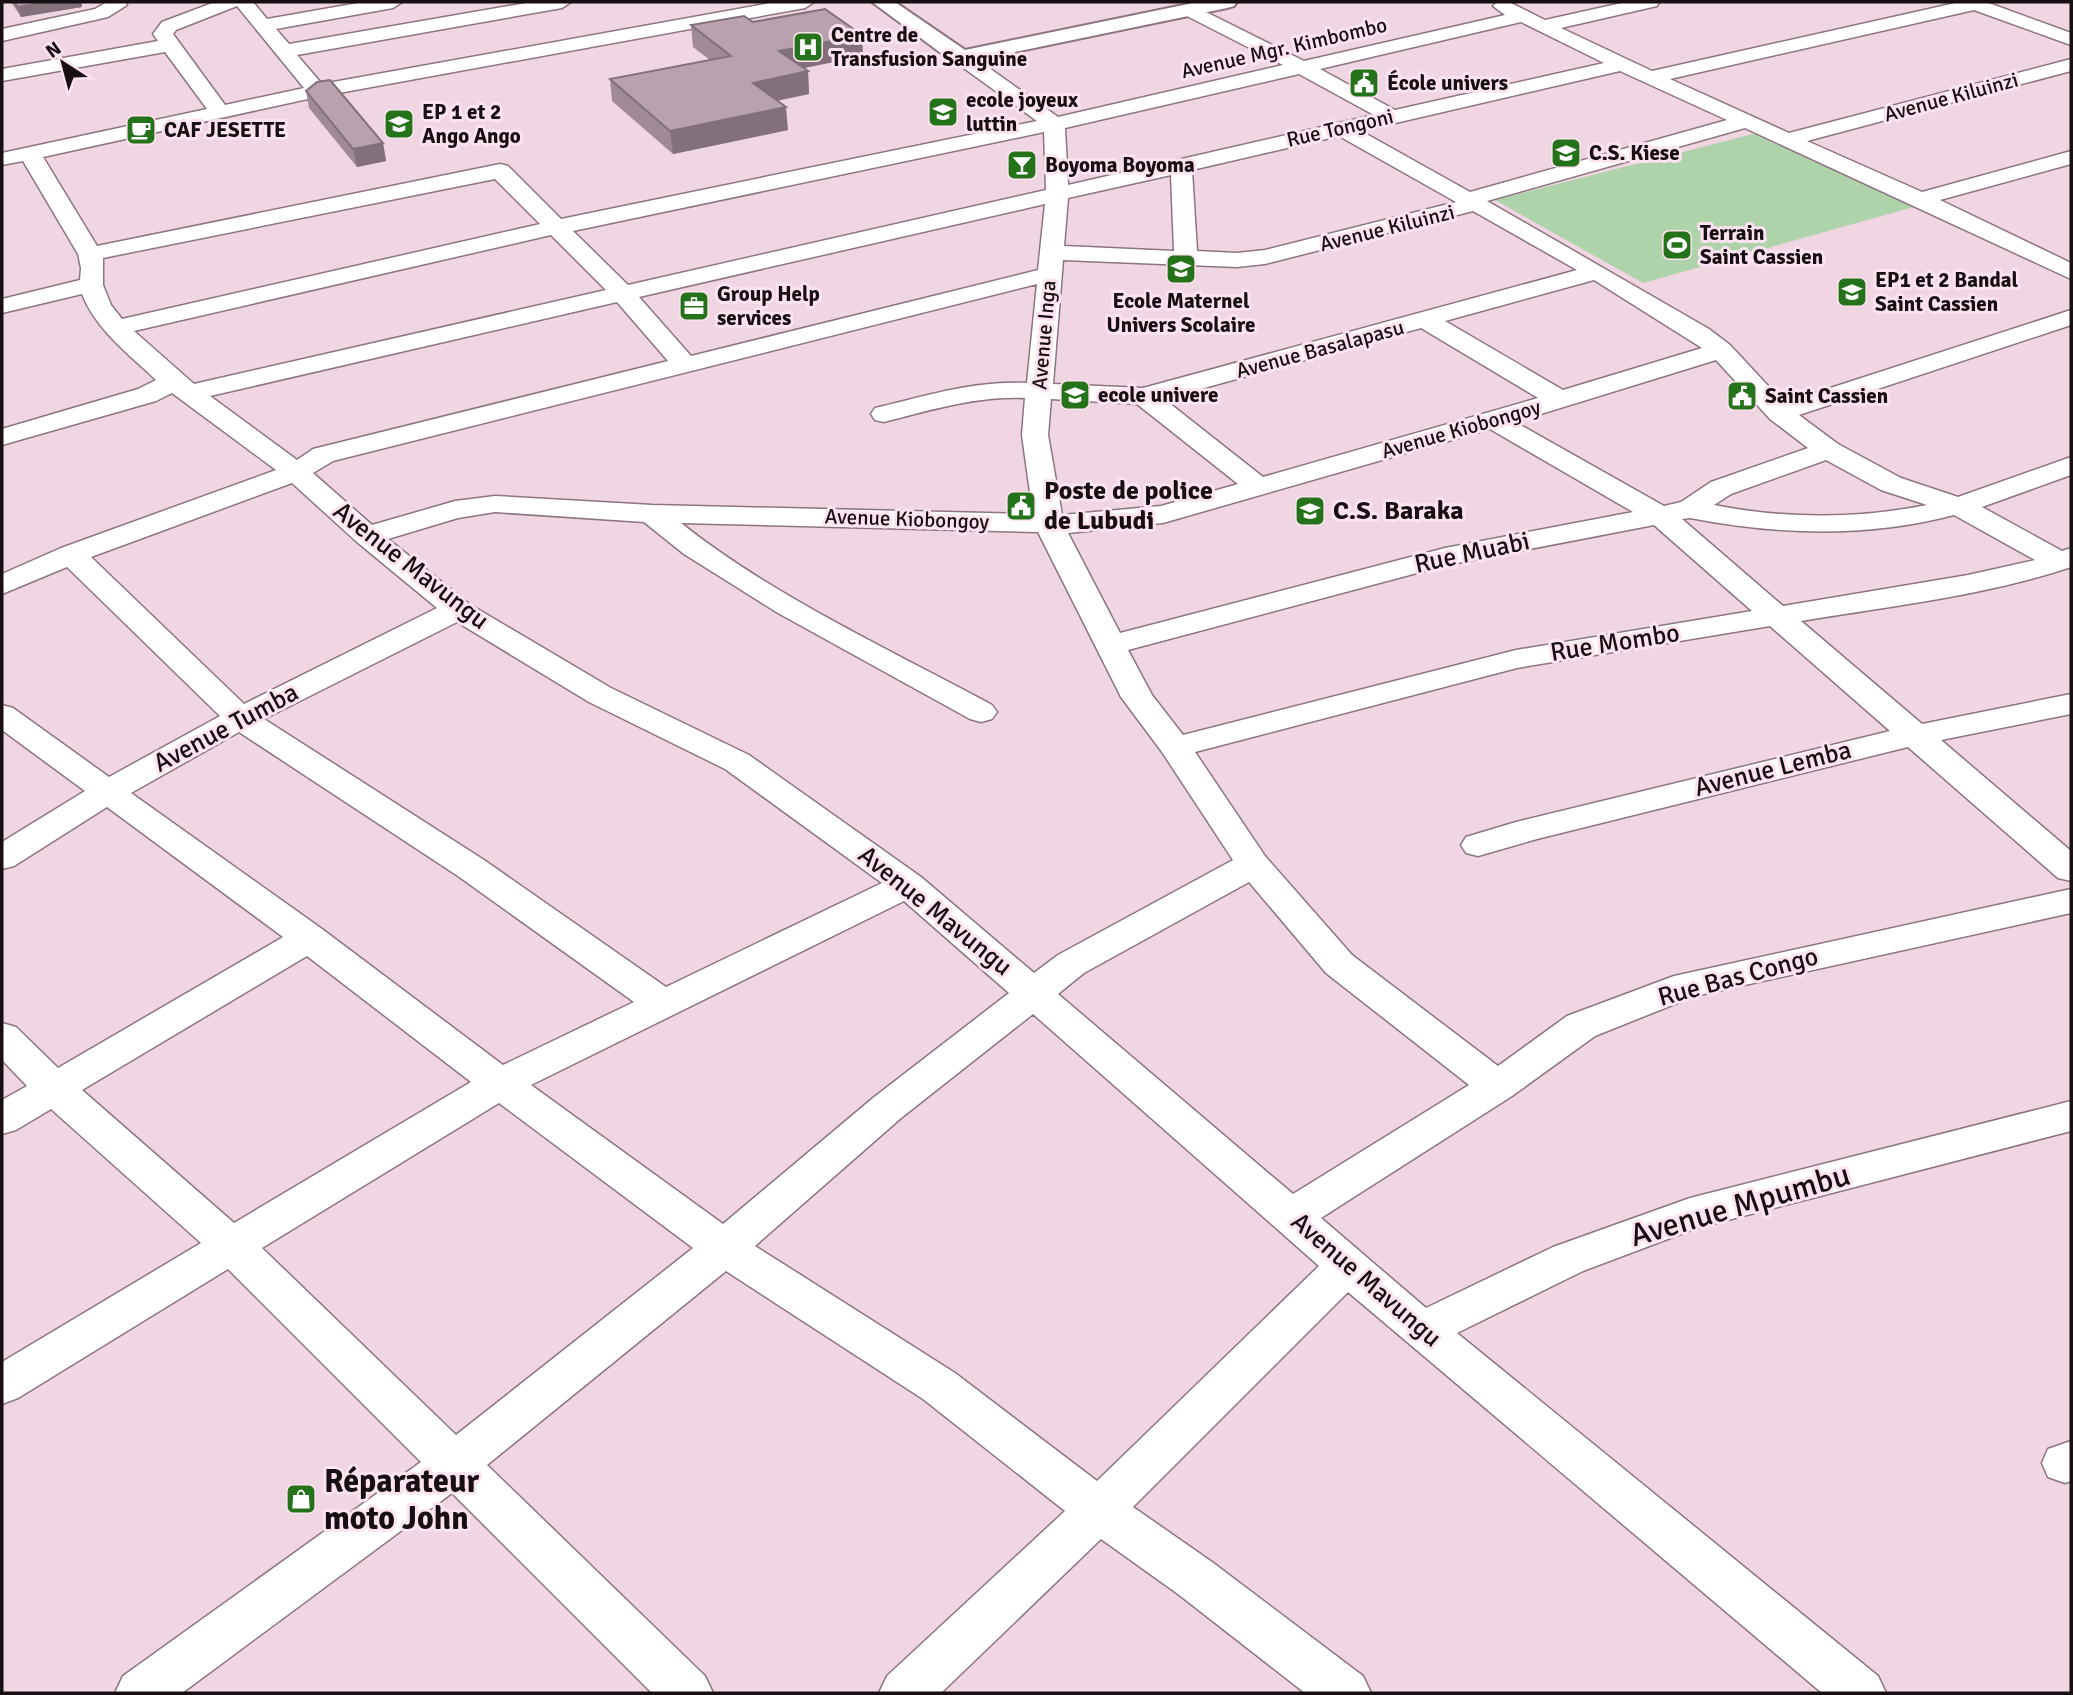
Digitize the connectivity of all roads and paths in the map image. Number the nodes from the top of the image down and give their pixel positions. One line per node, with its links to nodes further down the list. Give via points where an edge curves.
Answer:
1 (116, 2): 15 (street, via 112,10)
2 (231, 2): 17 (street, via 169,26 163,34)
3 (243, 2): 14 (street)
4 (393, 2): 14 (street)
5 (562, 2): 18 (street)
6 (805, 2): 25 (street)
7 (881, 2): 19 (street)
8 (1227, 2): 12 (street)
9 (1493, 2): 13 (street)
10 (1650, 2): 13 (street, Avenue Mgr. Kimbombo)
11 (1973, 3): 16 (street); 24 (street)
12 (1190, 10): 19 (street); 22 (street)
13 (1534, 21): 20 (street); 22 (street, Avenue Mgr. Kimbombo)
14 (261, 26): 18 (street)
15 (2, 35)
16 (2071, 39)
17 (170, 45): 23 (street); 26 (street)
18 (284, 51): 25 (street)
19 (961, 57): 29 (street)
20 (1625, 64): 24 (street); 27 (street, Rue Tongoni)
21 (2071, 65): 31 (street, Avenue Kiluinzi)
22 (1302, 67): 27 (street); 29 (street, Avenue Mgr. Kimbombo)
23 (2, 75)
24 (1650, 78): 28 (street)
25 (317, 91): 26 (street)
26 (219, 111): 32 (street)
27 (1390, 116): 30 (street, Rue Tongoni)
28 (1749, 121): 31 (street); 38 (street, Avenue Kiluinzi, via 1487,192)
29 (1054, 124): 36 (street, Avenue Inga); 39 (street, Avenue Mgr. Kimbombo)
30 (1341, 128): 35 (street, Rue Tongoni); 38 (street)
31 (1789, 139): 37 (street)
32 (29, 152): 34 (street); 40 (street, Avenue Mavungu)
33 (2071, 157): 37 (street)
34 (2, 159)
35 (1181, 165): 36 (street, Rue Tongoni); 41 (street)
36 (1057, 194): 42 (street, Avenue Inga); 46 (street, Rue Tongoni)
37 (1920, 199): 44 (street)
38 (1472, 201): 41 (street, Avenue Kiluinzi, via 1459,210 1426,219 1265,257); 43 (street)
39 (557, 227): 40 (street, via 500,171); 46 (street); 50 (street, Avenue Mgr. Kimbombo)
40 (90, 254): 45 (street, Avenue Mavungu)
41 (1186, 258): 42 (street, Avenue Kiluinzi)
42 (1051, 263): 52 (street, Avenue Kiluinzi); 54 (street, Avenue Inga)
43 (1597, 272): 49 (street, Avenue Basalapasu); 51 (street)
44 (2071, 272)
45 (91, 285): 47 (street); 50 (street, Avenue Mavungu, via 99,306)
46 (623, 293): 52 (street); 53 (street, Rue Tongoni)
47 (2, 306)
48 (2071, 317): 57 (street)
49 (1425, 320): 55 (street, Avenue Basalapasu); 56 (street)
50 (116, 328): 53 (street, Avenue Mavungu)
51 (1721, 350): 56 (street, Avenue Kiobongoy); 57 (street)
52 (686, 366): 63 (street, Avenue Kiluinzi, via 350,447 323,455)
53 (180, 387): 60 (street, Rue Tongoni); 63 (street, Avenue Mavungu)
54 (1039, 389): 55 (street, Avenue Basalapasu); 58 (street, Avenue Basalapasu, via 984,390); 69 (street, Avenue Inga, via 1035,435)
55 (1144, 396): 64 (street)
56 (1559, 400): 59 (street, Avenue Kiobongoy)
57 (1779, 413): 61 (street)
58 (884, 414)
59 (1493, 420): 64 (street, Avenue Kiobongoy); 68 (street)
60 (2, 437)
61 (1828, 450): 65 (street, via 1891,484); 66 (street, Rue Muabi, via 1721,488)
62 (2071, 465): 65 (street)
63 (296, 472): 70 (street, Avenue Mavungu); 71 (street, Avenue Kiluinzi)
64 (1259, 487): 69 (street, Avenue Kiobongoy, via 1163,514)
65 (1958, 506): 66 (street, via 1899,519 1812,525 1742,520); 72 (street)
66 (1690, 509): 68 (street, Rue Muabi)
67 (652, 514): 69 (street, Avenue Kiobongoy); 70 (street, Avenue Kiobongoy, via 495,504 454,510); 78 (street, via 694,548 789,607)
68 (1660, 515): 75 (street); 76 (street, Rue Muabi, via 1445,556)
69 (1049, 524): 76 (street, Avenue Inga)
70 (367, 536): 74 (street, Avenue Mavungu)
71 (71, 554): 73 (street, Avenue Kiluinzi); 80 (street)
72 (2065, 559): 75 (street, Rue Mombo, via 1968,584)
73 (2, 584)
74 (458, 610): 80 (street, Avenue Tumba); 88 (street, Avenue Mavungu, via 600,695 737,762)
75 (1781, 617): 81 (street); 82 (street, Rue Mombo, via 1516,659)
76 (1110, 645): 82 (street, Avenue Inga, via 1138,697)
77 (2071, 704): 81 (street, Avenue Lemba)
78 (981, 712)
79 (2, 715): 83 (street)
80 (240, 718): 83 (street, Avenue Tumba); 92 (street, via 471,867)
81 (1914, 735): 84 (street, Avenue Lemba); 87 (street)
82 (1175, 747): 86 (street, Avenue Inga)
83 (109, 791): 85 (street, Avenue Tumba); 90 (street)
84 (1478, 845)
85 (2, 858)
86 (1253, 864): 91 (street, via 1071,964); 95 (street, Avenue Inga, via 1339,964)
87 (2071, 870)
88 (908, 885): 91 (street, Avenue Mavungu); 92 (street)
89 (2071, 901): 95 (street, Rue Bas Congo, via 1687,985 1581,1026)
90 (309, 938): 94 (street); 96 (street)
91 (1035, 992): 99 (street, Avenue Mavungu); 101 (street, via 887,1108)
92 (662, 1003): 94 (street)
93 (2, 1037): 96 (street)
94 (500, 1083): 100 (street); 101 (street)
95 (1498, 1086): 99 (street, Rue Bas Congo)
96 (54, 1088): 98 (street); 100 (street)
97 (2071, 1116): 103 (street, Avenue Mpumbu, via 1690,1214 1568,1259)
98 (2, 1119)
99 (1292, 1216): 102 (street, Avenue Mavungu)
100 (233, 1247): 104 (street); 105 (street)
101 (724, 1248): 105 (street); 106 (street, via 939,1386)
102 (1348, 1265): 103 (street, Avenue Mavungu); 106 (street)
103 (1422, 1329): 111 (street, Avenue Mavungu)
104 (2, 1385)
105 (453, 1465): 107 (street); 108 (street)
106 (1099, 1510): 109 (street); 110 (street)
107 (141, 1693)
108 (687, 1693)
109 (905, 1693)
110 (1345, 1693)
111 (1860, 1693)

